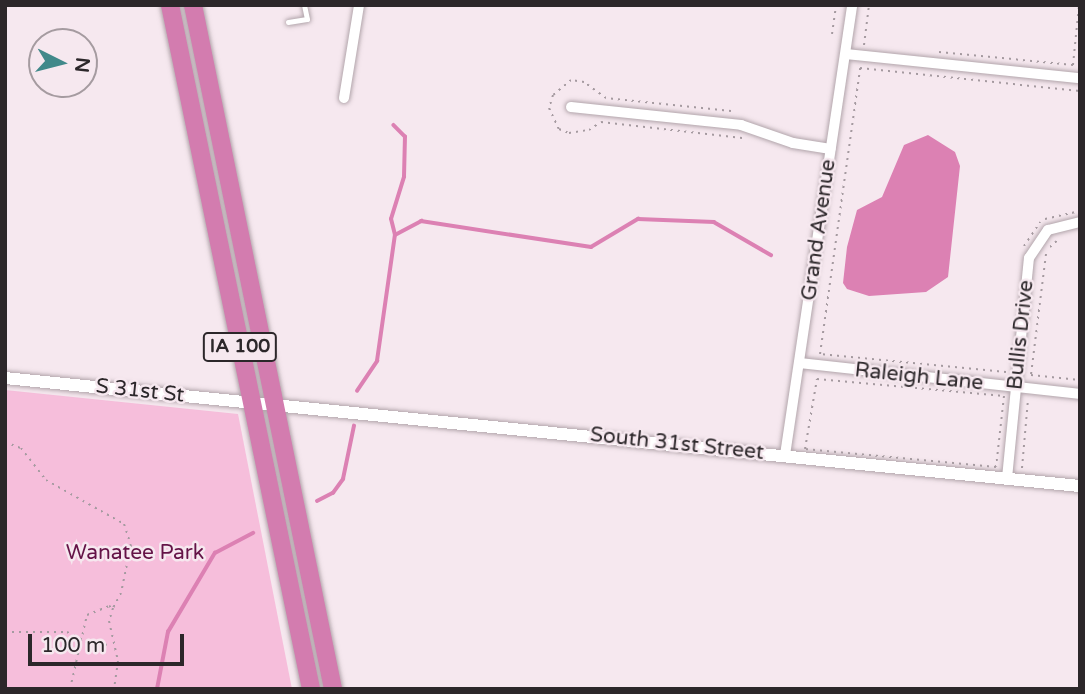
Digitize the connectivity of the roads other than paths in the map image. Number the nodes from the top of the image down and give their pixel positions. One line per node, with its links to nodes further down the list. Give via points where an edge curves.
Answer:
1 (170, 5): 17 (highway, IA 100)
2 (193, 5): 18 (highway, IA 100)
3 (304, 5): 6 (lane, via 307,19)
4 (359, 5): 9 (street)
5 (852, 5): 7 (street, Grand Avenue)
6 (288, 22)
7 (846, 54): 8 (street); 11 (street, Grand Avenue)
8 (1080, 78)
9 (344, 98)
10 (571, 107): 11 (street, via 741,125 793,143)
11 (831, 149): 13 (street, Grand Avenue)
12 (1080, 222): 15 (street, Bullis Drive, via 1048,230 1030,258)
13 (800, 363): 15 (street, Raleigh Lane); 19 (street, Grand Avenue)
14 (5, 378): 17 (street, S 31st St)
15 (1016, 387): 16 (street, Raleigh Lane); 20 (street, Bullis Drive)
16 (1080, 394)
17 (251, 403): 18 (street, S 31st St); 22 (highway, IA 100)
18 (274, 404): 19 (street, South 31st Street); 23 (highway, IA 100)
19 (785, 455): 20 (street, South 31st Street)
20 (1007, 478): 21 (street, South 31st Street)
21 (1080, 486)
22 (311, 689)
23 (333, 689)

